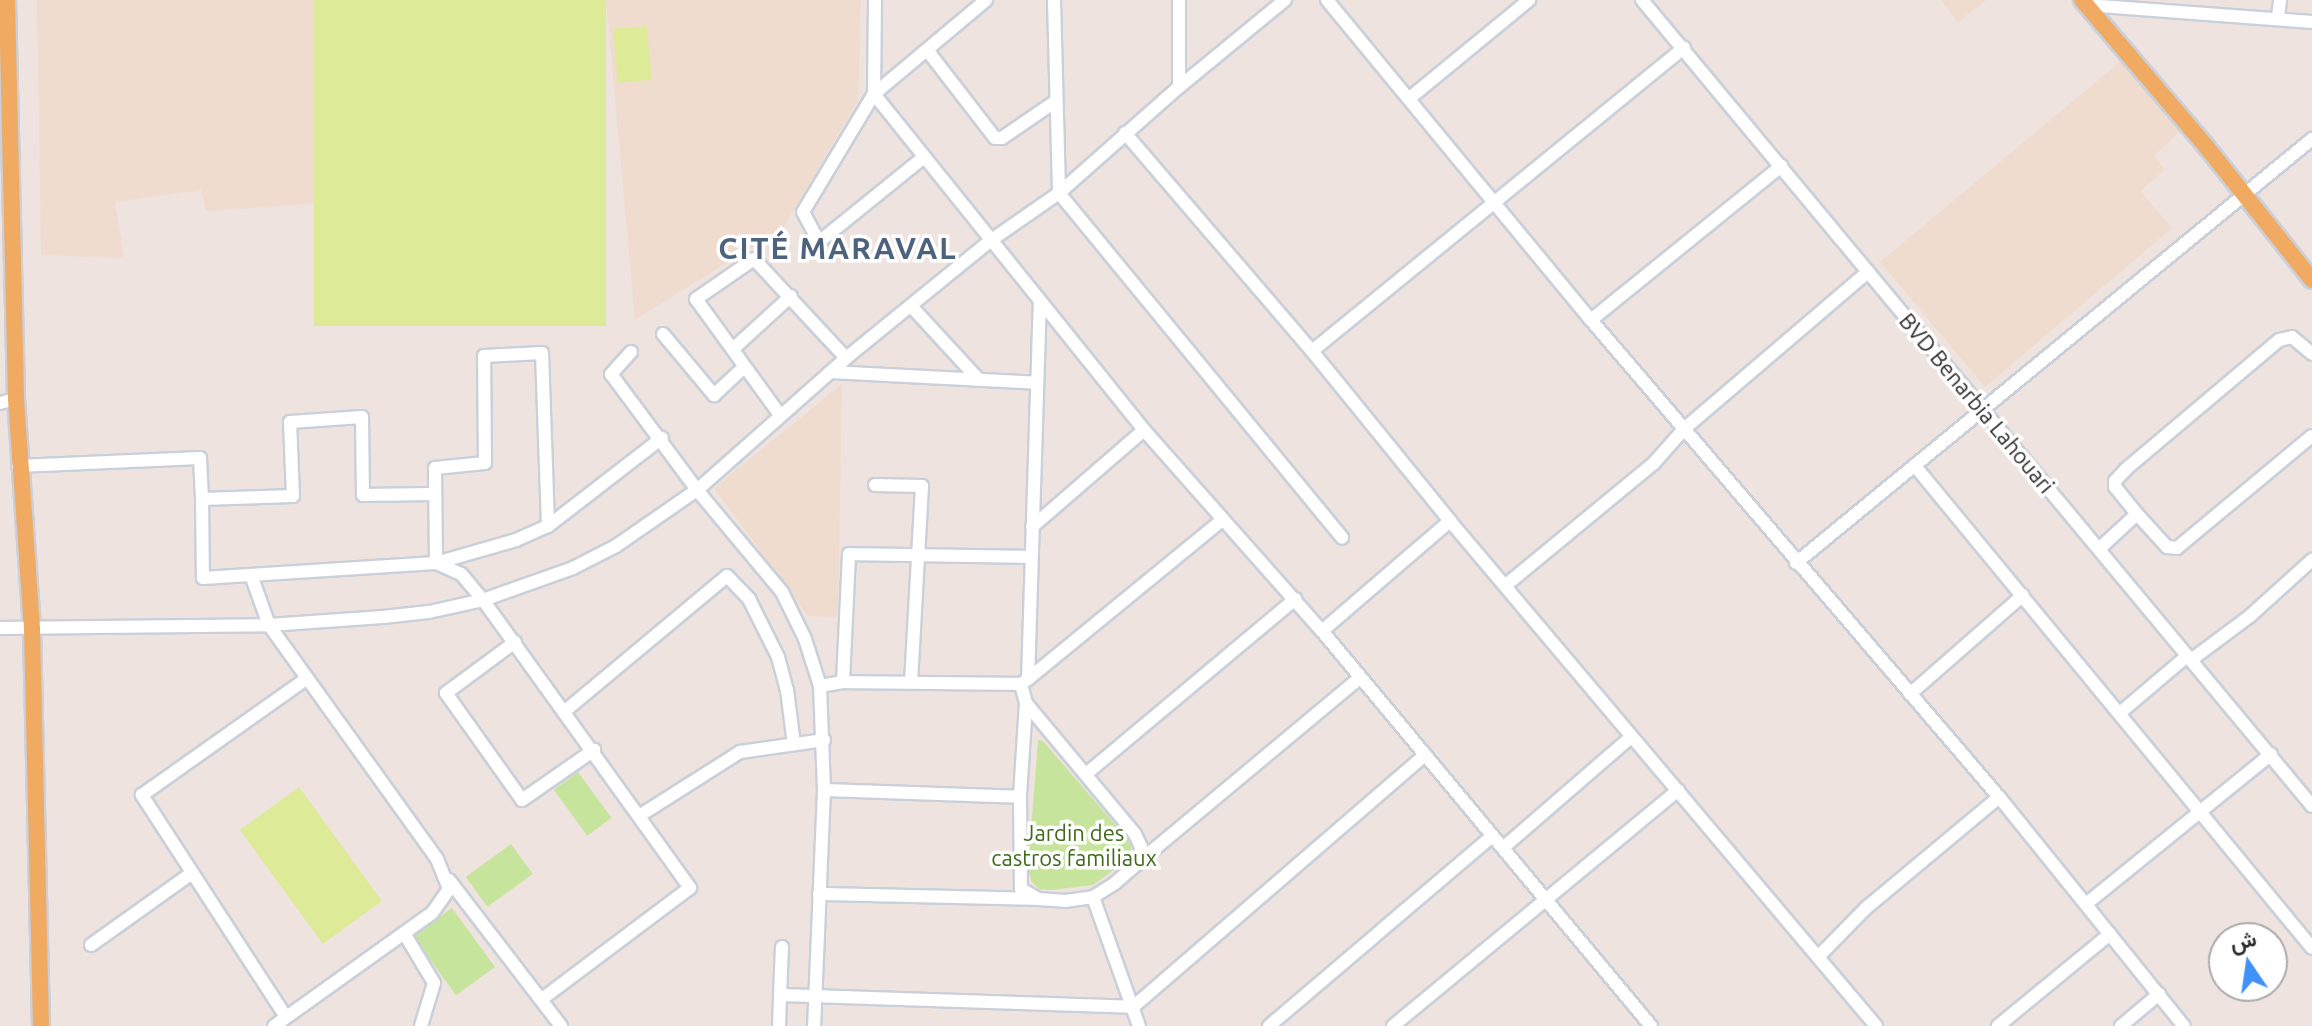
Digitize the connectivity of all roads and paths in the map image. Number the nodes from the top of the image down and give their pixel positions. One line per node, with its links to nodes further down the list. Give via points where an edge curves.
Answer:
1 (7, 0): 44 (main road)
2 (875, 0): 17 (street)
3 (986, 0): 15 (street)
4 (1054, 0): 19 (street)
5 (1179, 0): 16 (street)
6 (1285, 0): 16 (street)
7 (1327, 0): 18 (street)
8 (1529, 0): 18 (street)
9 (1642, 0): 14 (street, BVD Benarbia Lahouari)
10 (2280, 0): 12 (street)
11 (2084, 3): 12 (street); 25 (main road)
12 (2278, 17): 13 (street)
13 (2312, 22)
14 (1684, 48): 23 (street, BVD Benarbia Lahouari); 26 (street)
15 (927, 50): 17 (street); 19 (street, via 995,138)
16 (1179, 87): 20 (street)
17 (874, 94): 22 (street); 22 (street, via 803,212 819,242)
18 (1411, 97): 26 (street)
19 (1056, 101): 24 (street)
20 (1125, 133): 24 (street); 36 (street)
21 (2312, 139): 25 (street)
22 (924, 157): 27 (street)
23 (1781, 166): 28 (street, BVD Benarbia Lahouari); 33 (street)
24 (1059, 193): 27 (street); 62 (street)
25 (2245, 193): 29 (main road); 45 (street)
26 (1492, 202): 33 (street); 36 (street)
27 (990, 241): 31 (street); 32 (street)
28 (1868, 272): 45 (street, BVD Benarbia Lahouari); 47 (street)
29 (2312, 280)
30 (791, 296): 35 (street); 35 (street, via 754,259 696,299); 39 (street)
31 (1040, 304): 43 (street); 48 (street)
32 (911, 306): 39 (street); 42 (street)
33 (1591, 320): 47 (street)
34 (663, 334): 40 (street, via 714,395)
35 (734, 348): 40 (street)
36 (1312, 351): 59 (street)
37 (631, 352): 50 (street, via 611,374)
38 (2312, 354): 57 (street, via 2292,337 2279,340 2126,469 2115,487)
39 (846, 358): 41 (street)
40 (744, 367): 46 (street)
41 (830, 372): 42 (street); 46 (street)
42 (979, 380): 43 (street)
43 (1037, 383): 61 (street)
44 (8, 401): 51 (main road)
45 (1982, 409): 52 (street); 63 (street, BVD Benarbia Lahouari)
46 (780, 415): 54 (street)
47 (1684, 429): 68 (street); 70 (street, via 1654,463)
48 (1144, 430): 58 (street); 61 (street)
49 (2312, 436): 57 (street, via 2177,548 2167,547)
50 (662, 438): 54 (street); 60 (street)
51 (18, 466): 56 (street, via 200,458); 76 (main road)
52 (1915, 466): 68 (street); 71 (street)
53 (875, 485): 64 (street, via 922,486)
54 (697, 490): 73 (street, via 616,546 573,568); 85 (street, via 782,592)
55 (433, 494): 56 (street, via 363,495 362,417 290,422 293,496); 60 (street, via 435,468 485,463 484,356 542,353); 67 (street)
56 (202, 499): 69 (street, via 203,578)
57 (2137, 514): 63 (street)
58 (1222, 520): 72 (street); 84 (street)
59 (1450, 521): 70 (street); 77 (street)
60 (548, 526): 67 (street)
61 (1032, 527): 65 (street)
62 (1342, 538)
63 (2100, 548): 79 (street, BVD Benarbia Lahouari)
64 (921, 554): 65 (street); 82 (street, via 849,554); 83 (street)
65 (1031, 557): 84 (street)
66 (2312, 560): 79 (street, via 2250,616)
67 (436, 563): 69 (street); 73 (street, via 461,574)
68 (1796, 563): 86 (street)
69 (251, 575): 74 (street)
70 (1506, 585): 90 (street)
71 (2023, 595): 86 (street); 89 (street)
72 (1295, 599): 77 (street); 96 (street)
73 (483, 600): 74 (street, via 429,612); 78 (street)
74 (269, 625): 76 (street); 80 (street)
75 (0, 628): 76 (street)
76 (32, 629): 128 (main road)
77 (1322, 631): 81 (street)
78 (515, 642): 88 (street); 93 (street, via 446,693 522,800)
79 (2189, 658): 89 (street); 94 (street, BVD Benarbia Lahouari)
80 (307, 678): 109 (street, via 142,795); 110 (street)
81 (1360, 678): 95 (street); 108 (street)
82 (843, 682): 83 (street); 85 (street)
83 (911, 682): 84 (street)
84 (1025, 682): 87 (street)
85 (820, 686): 91 (street)
86 (1910, 694): 102 (street)
87 (1026, 703): 96 (street); 101 (street)
88 (565, 711): 92 (street, via 727,576 749,599 778,657); 93 (street)
89 (2121, 712): 104 (street)
90 (1631, 737): 99 (street); 107 (street)
91 (824, 740): 92 (street); 98 (street)
92 (794, 745): 105 (street, via 740,752)
93 (594, 750): 105 (street)
94 (2271, 754): 100 (street, BVD Benarbia Lahouari); 104 (street)
95 (1425, 755): 106 (street); 126 (street)
96 (1086, 774): 108 (street, via 1135,834)
97 (2312, 783): 100 (street)
98 (824, 790): 101 (street); 111 (street)
99 (1678, 790): 113 (street); 121 (street)
100 (2301, 792): 103 (street, BVD Benarbia Lahouari)
101 (1020, 797): 114 (street, via 1021,889)
102 (1999, 797): 115 (street); 121 (street, via 1866,908)
103 (2312, 806)
104 (2199, 812): 115 (street); 120 (street)
105 (639, 816): 125 (street, via 690,888)
106 (1492, 836): 107 (street); 135 (street)
107 (1504, 847): 113 (street)
108 (1140, 861): 112 (street)
109 (192, 873): 118 (street); 127 (street)
110 (449, 880): 116 (street, via 449,889 432,913); 125 (street)
111 (819, 894): 114 (street); 124 (street)
112 (1093, 897): 114 (street); 126 (street)
113 (1544, 898): 136 (street); 137 (street)
114 (1038, 899)
115 (2086, 904): 117 (street)
116 (404, 933): 127 (street); 130 (street, via 434,983)
117 (2110, 934): 122 (street); 139 (street)
118 (91, 945)
119 (782, 947): 123 (street)
120 (2312, 948)
121 (1820, 955): 138 (street)
122 (2159, 994): 140 (street); 141 (street)
123 (780, 995): 124 (street); 132 (street)
124 (818, 997): 126 (street); 133 (street)
125 (542, 999): 131 (street)
126 (1133, 1007): 134 (street)
127 (286, 1017): 129 (street)
128 (41, 1026)
129 (274, 1026)
130 (421, 1026)
131 (561, 1026)
132 (779, 1026)
133 (814, 1026)
134 (1139, 1026)
135 (1269, 1026)
136 (1393, 1026)
137 (1651, 1026)
138 (1876, 1026)
139 (1998, 1026)
140 (2121, 1026)
141 (2184, 1026)

